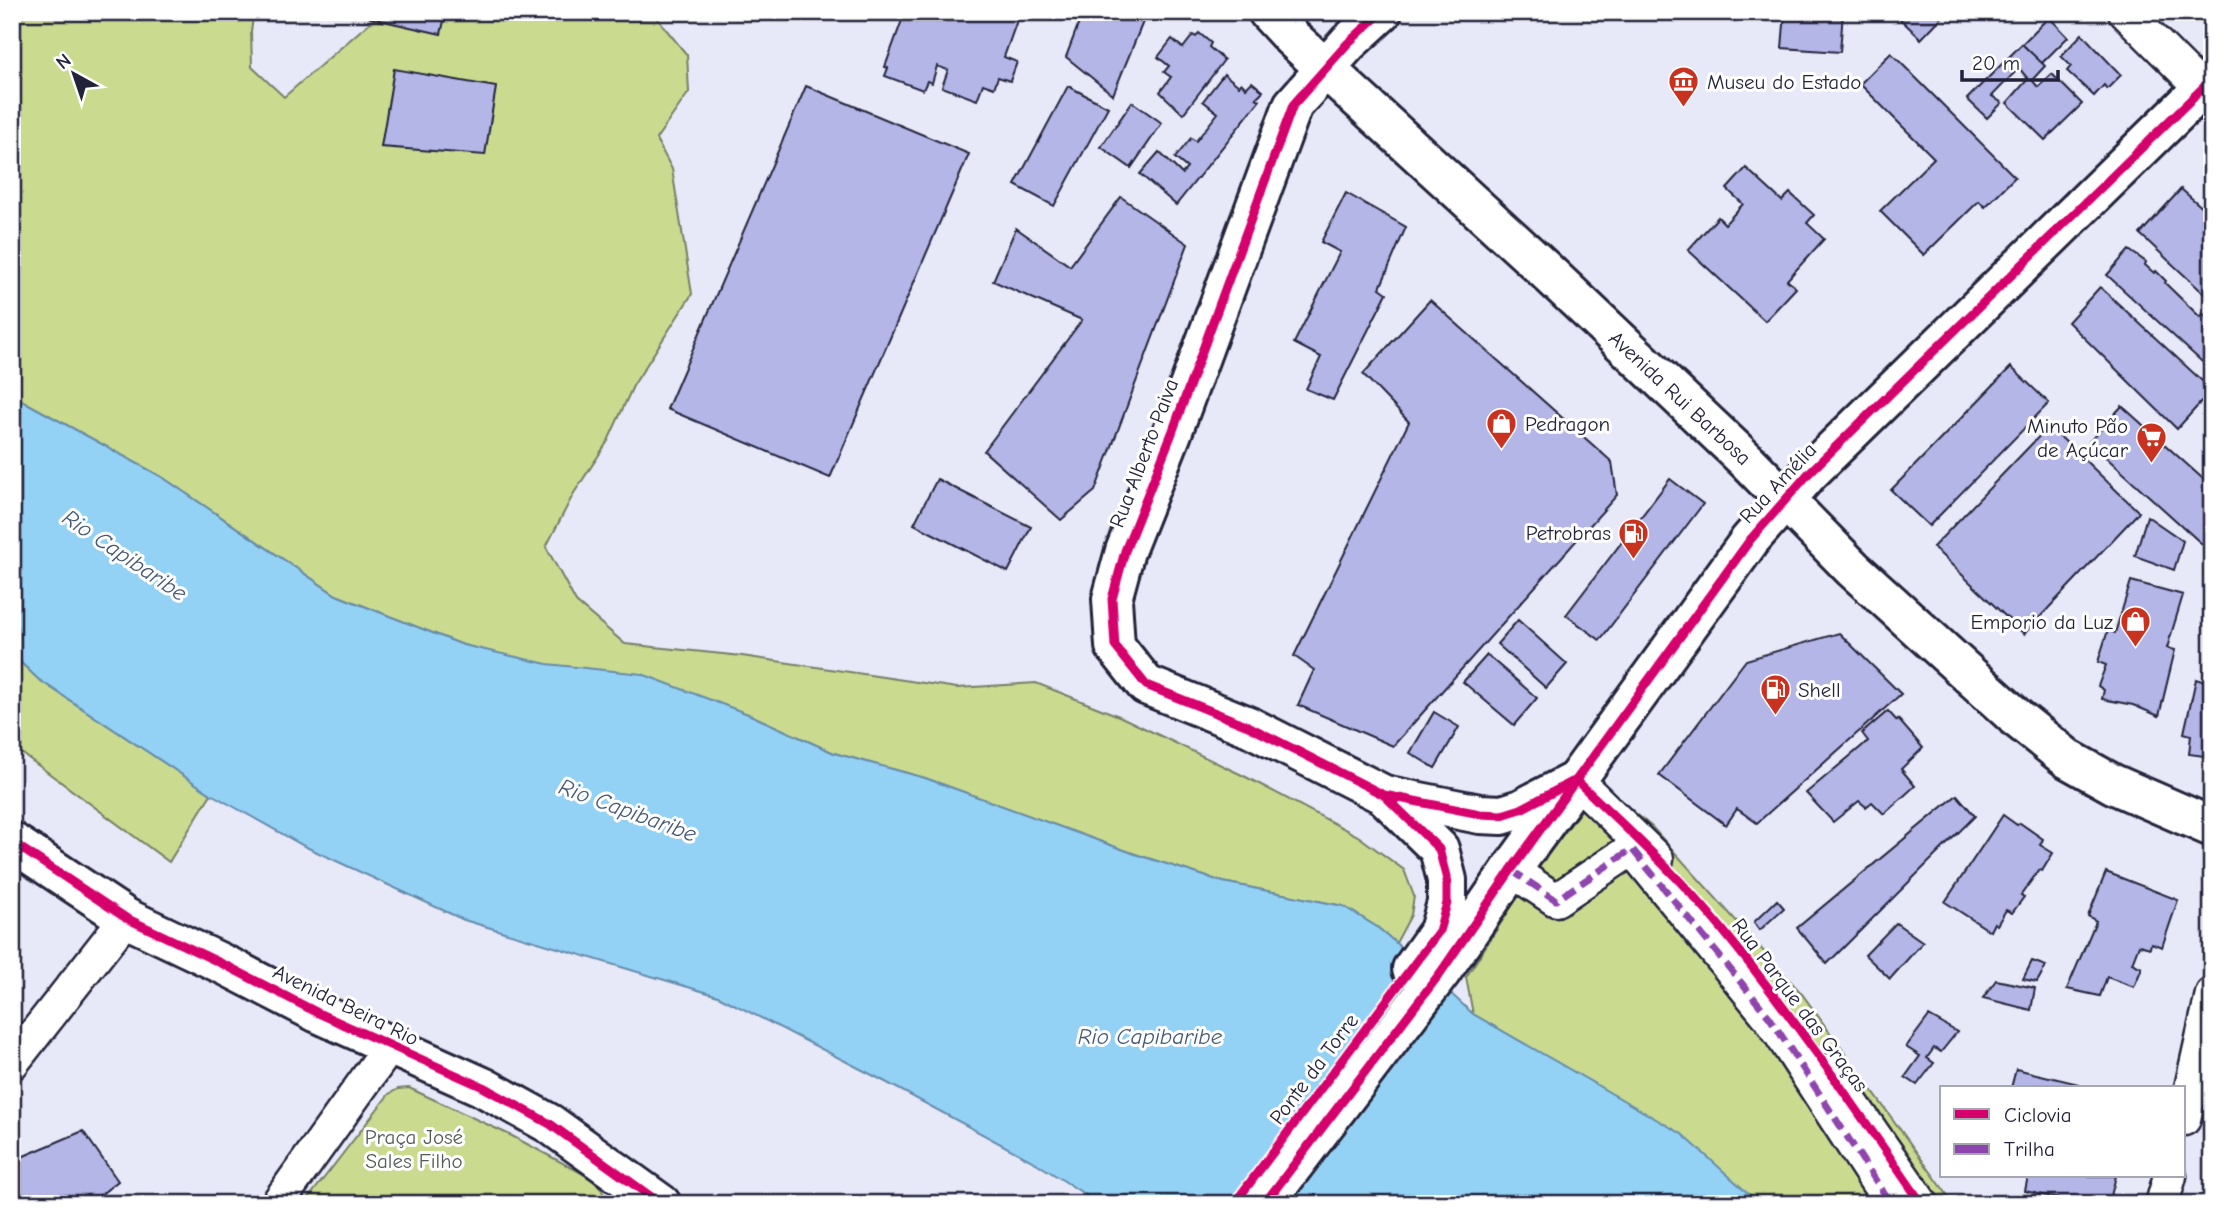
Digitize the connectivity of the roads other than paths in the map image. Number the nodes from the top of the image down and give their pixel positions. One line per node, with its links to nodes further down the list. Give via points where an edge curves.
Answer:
1 (1268, 12): 4 (main road, Avenida Rui Barbosa)
2 (1382, 12): 4 (main road, Rua Alberto Paiva)
3 (2125, 12): 5 (street)
4 (1324, 68): 6 (main road, Avenida Rui Barbosa); 8 (main road, Rua Alberto Paiva, via 1293,105 1125,551 1112,599 1115,646 1146,685 1248,726)
5 (2207, 84): 6 (main road, Rua Amélia)
6 (1785, 499): 7 (main road, Rua Amélia, via 1750,540); 9 (main road, Avenida Rui Barbosa, via 1853,569 2068,759)
7 (1576, 780): 8 (main road, Rua Alberto Paiva, via 1502,815); 11 (main road, Rua Amélia); 24 (street, Rua Parque das Graças, via 1720,926 1797,1025)
8 (1384, 794): 13 (main road, Rua Alberto Paiva, via 1438,849 1447,880 1447,903)
9 (2212, 827)
10 (12, 842): 12 (main road, Avenida Beira Rio)
11 (1511, 870): 13 (main road, Rua Amélia); 23 (street, via 1556,900 1632,849 1770,1018)
12 (125, 918): 15 (main road, Avenida Beira Rio); 16 (street)
13 (1432, 964): 21 (main road, Ponte da Torre); 22 (main road, Ponte da Torre)
14 (2212, 994): 17 (street)
15 (390, 1046): 19 (main road, Avenida Beira Rio, via 483,1087 550,1124); 20 (street)
16 (12, 1063)
17 (2186, 1110)
18 (2170, 1178): 25 (street)
19 (643, 1199)
20 (277, 1204)
21 (1234, 1204)
22 (1264, 1204)
23 (1891, 1204)
24 (1922, 1204)
25 (2162, 1204)

